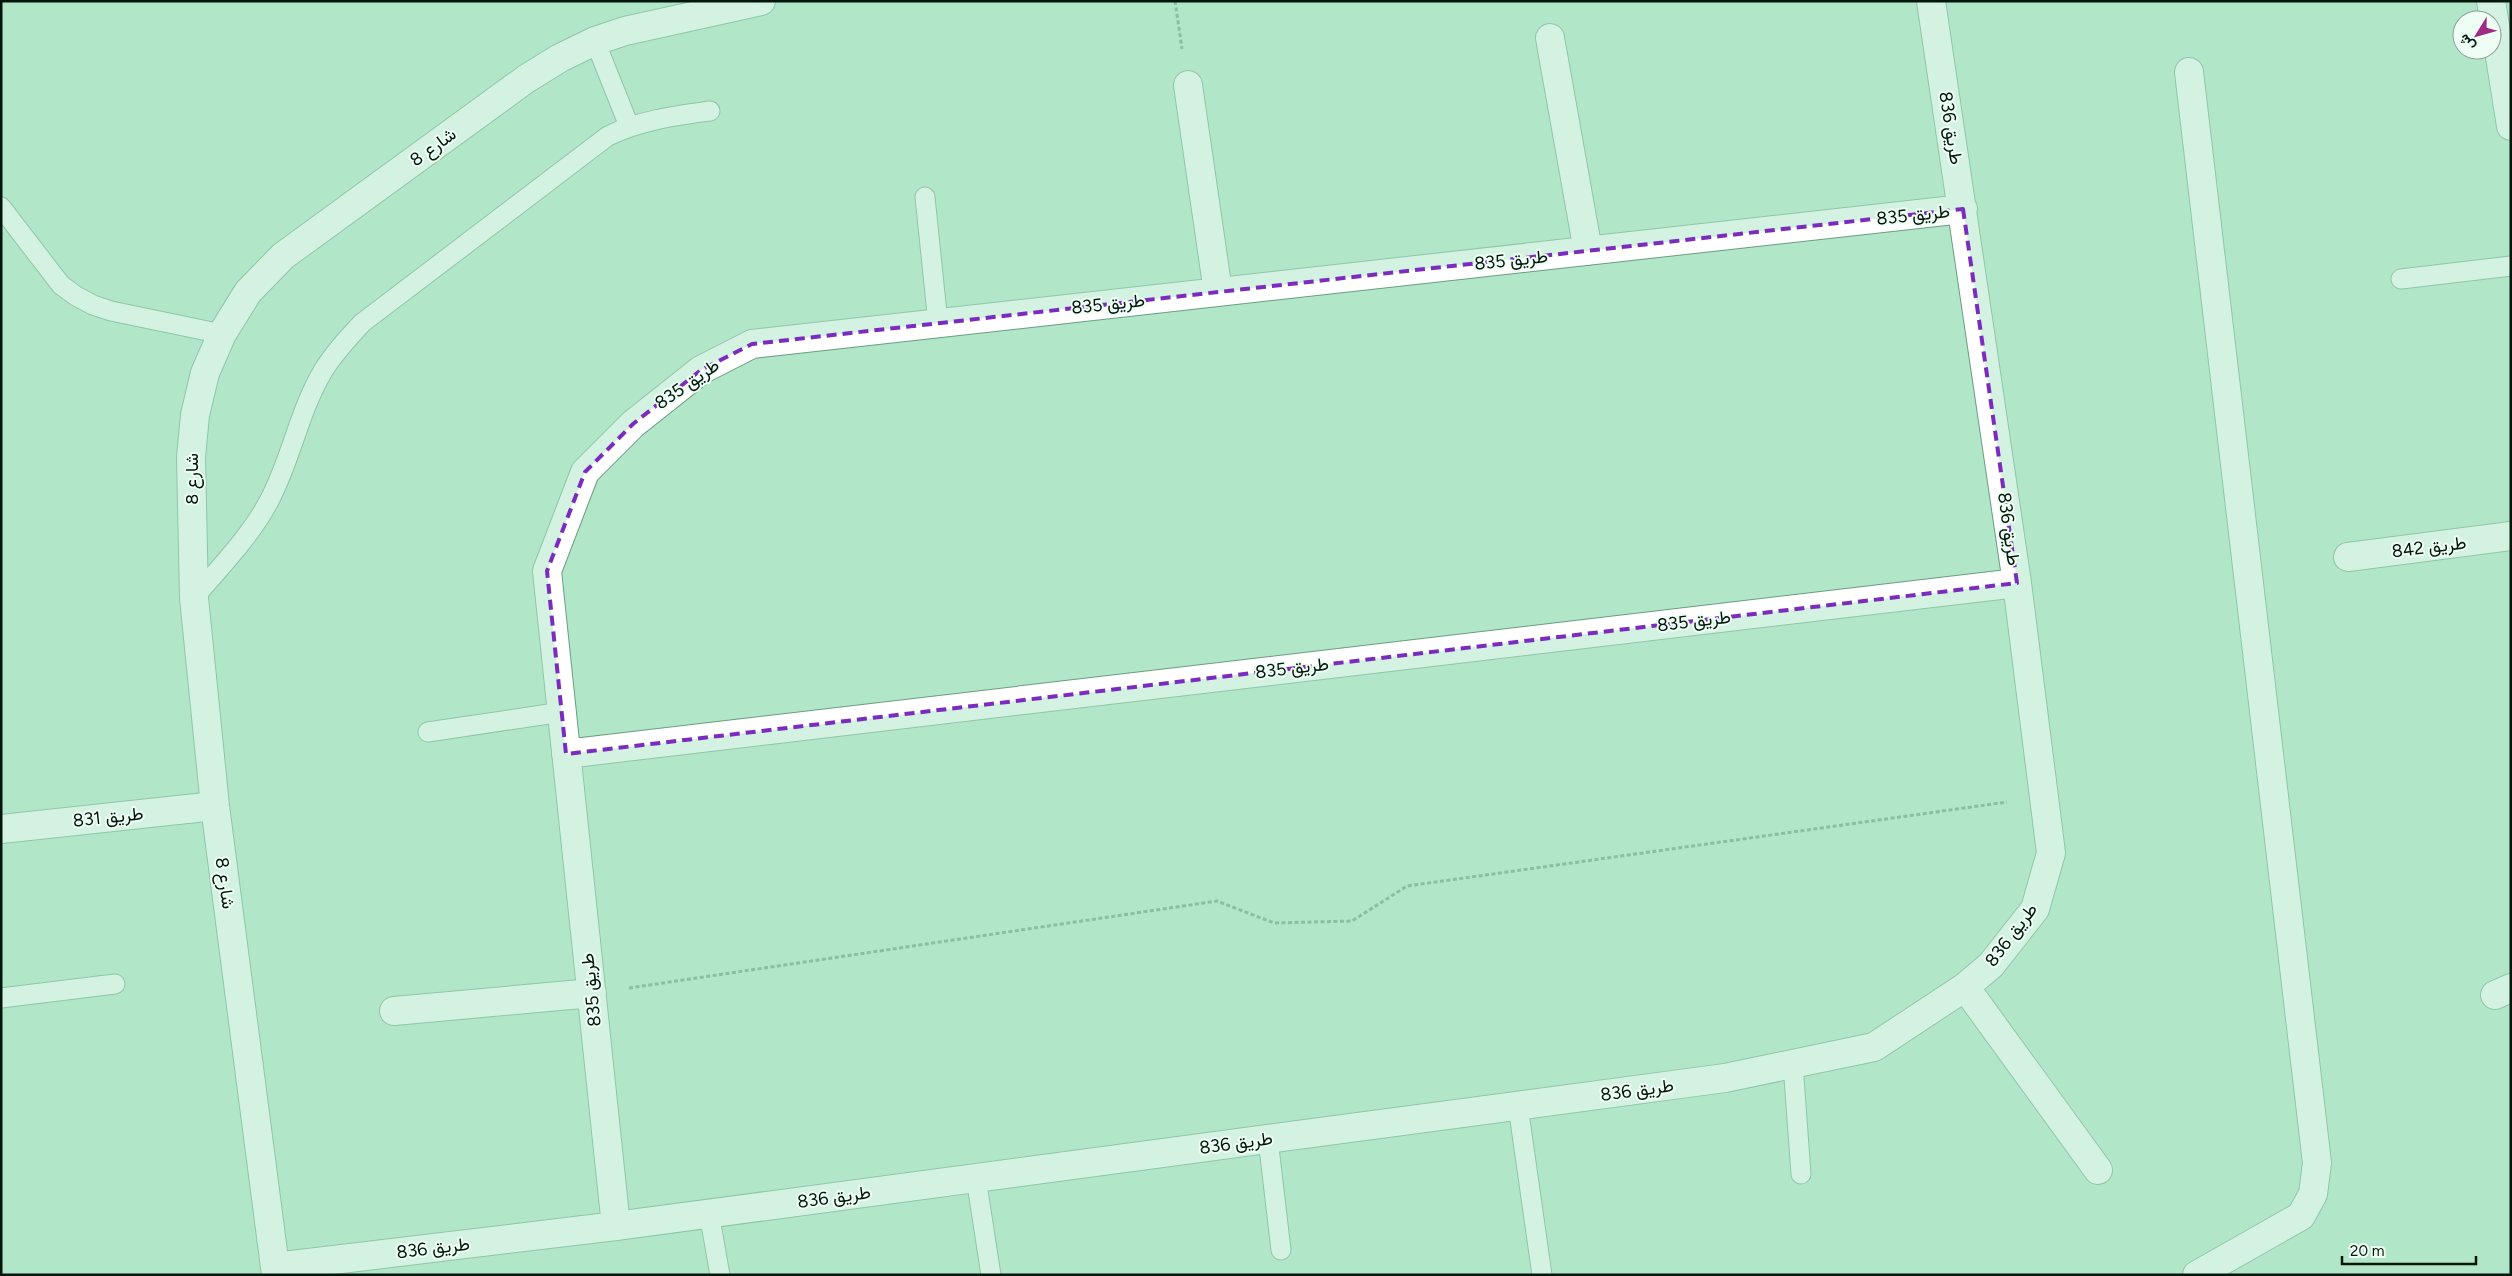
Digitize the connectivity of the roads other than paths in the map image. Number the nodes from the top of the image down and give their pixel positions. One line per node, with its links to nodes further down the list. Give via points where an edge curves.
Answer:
1 (1931, 1): 13 (street, طريق 836)
2 (2491, 1): 10 (street)
3 (757, 2): 5 (street, شارع 8, via 654,23)
4 (1550, 38): 14 (street)
5 (595, 41): 9 (lane); 19 (street, شارع 8, via 526,79 283,256 248,292)
6 (2188, 72): 47 (street, via 2317,1163 2313,1194 2301,1216)
7 (1188, 84): 17 (street)
8 (710, 111): 9 (lane)
9 (629, 126): 23 (lane, via 590,149 362,323 341,345 309,399 260,517)
10 (2511, 126)
11 (925, 197): 18 (lane)
12 (1, 206): 19 (lane, via 61,284 76,296 111,310)
13 (1963, 209): 14 (street, طريق 835); 22 (street, طريق 836)
14 (1588, 251): 17 (street, طريق 835)
15 (2511, 266): 16 (lane)
16 (2401, 279)
17 (1218, 292): 18 (street, طريق 835)
18 (938, 323): 24 (street, طريق 835, via 752,344 701,370 634,424 585,472 547,571)
19 (222, 334): 23 (street, شارع 8, via 205,373 195,415 191,457)
20 (2511, 536): 21 (street, طريق 842)
21 (2348, 557)
22 (2017, 583): 26 (street, طريق 835); 30 (street, طريق 836, via 2051,853 2035,908 1992,965)
23 (194, 598): 27 (street, شارع 8)
24 (562, 712): 25 (lane); 26 (street, طريق 835)
25 (428, 732)
26 (566, 754): 31 (street, طريق 835)
27 (215, 806): 28 (street, طريق 831); 43 (street, شارع 8)
28 (1, 829)
29 (115, 984): 32 (lane)
30 (1965, 987): 34 (street, طريق 836, via 1874,1047); 37 (street)
31 (592, 993): 33 (street); 41 (street, طريق 835)
32 (1, 998)
33 (394, 1011)
34 (1793, 1064): 35 (street, طريق 836, via 1725,1078); 38 (lane)
35 (1518, 1106): 36 (street, طريق 836); 46 (lane)
36 (1268, 1139): 39 (street, طريق 836); 42 (lane)
37 (2098, 1170)
38 (1801, 1174)
39 (976, 1178): 40 (street, طريق 836); 45 (lane)
40 (709, 1213): 41 (street, طريق 836); 44 (lane)
41 (616, 1226): 43 (street, طريق 836)
42 (1281, 1250)
43 (276, 1271)
44 (720, 1275)
45 (991, 1275)
46 (1542, 1275)
47 (2197, 1275)

